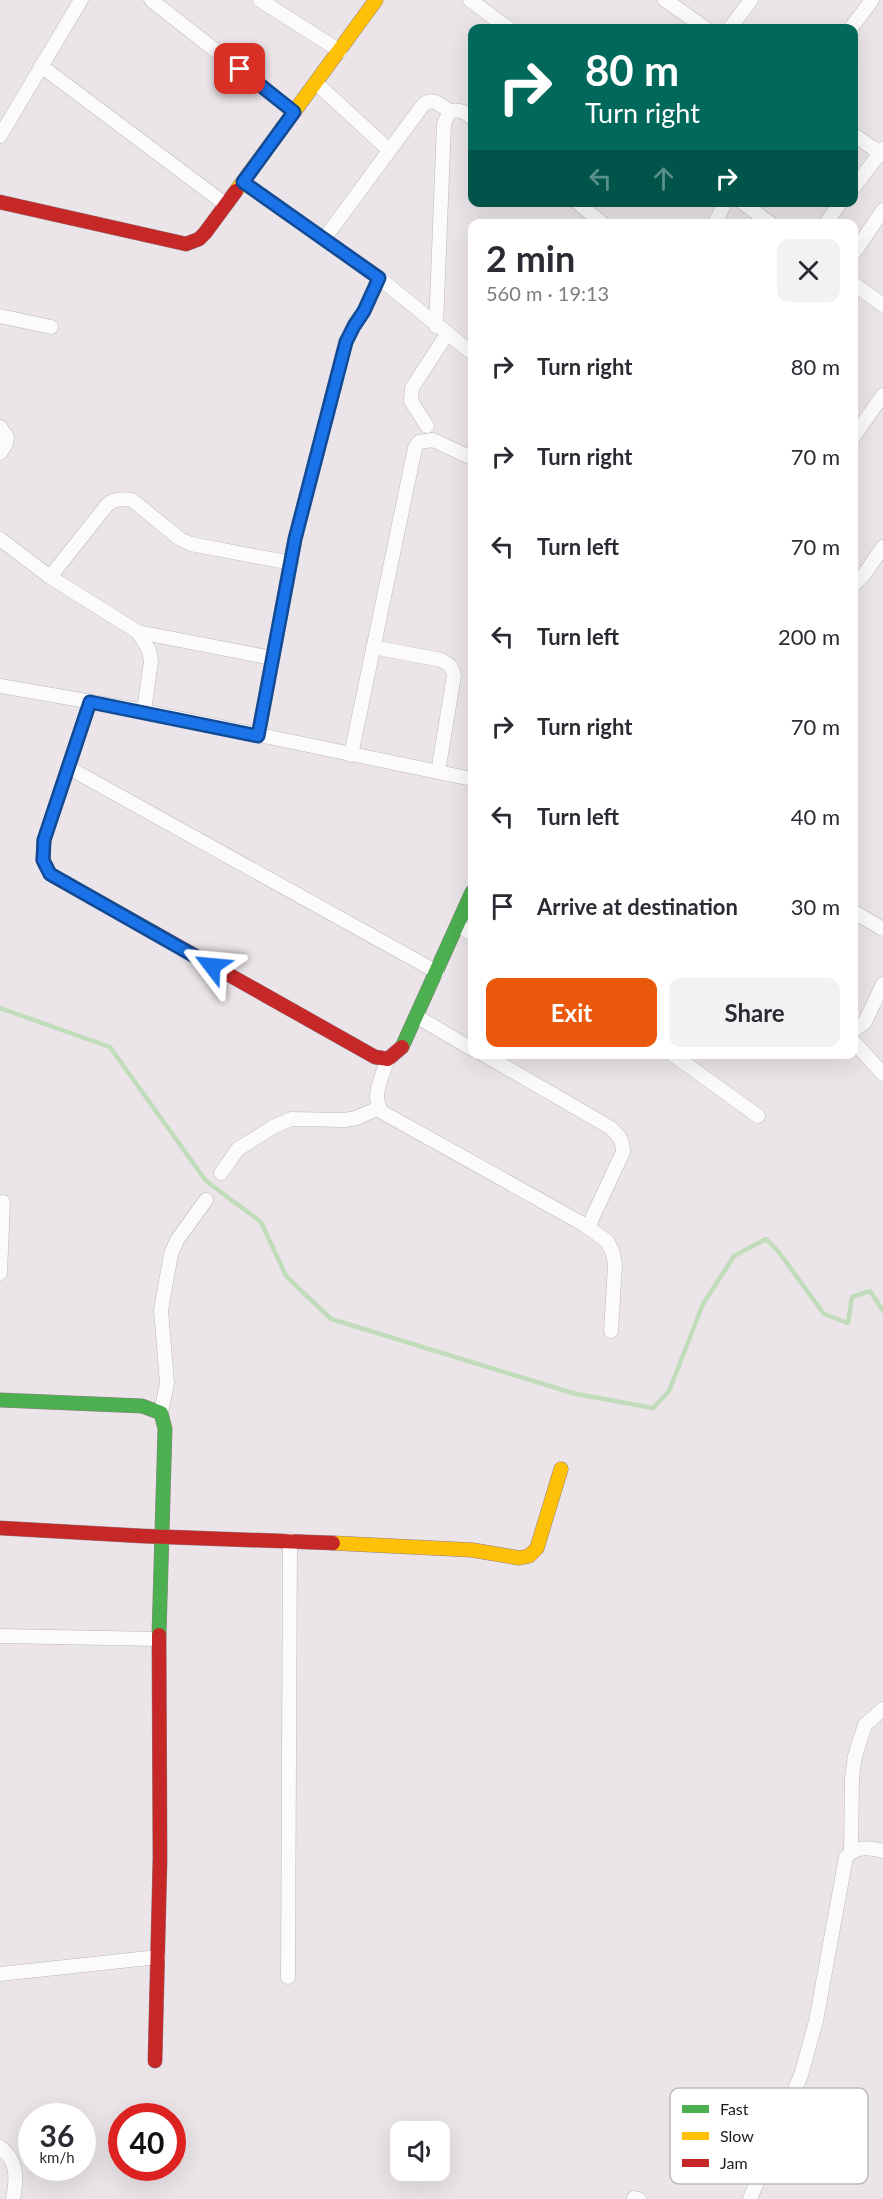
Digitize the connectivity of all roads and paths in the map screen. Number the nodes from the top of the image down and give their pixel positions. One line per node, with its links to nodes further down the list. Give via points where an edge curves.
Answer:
1 (81, 0): 14 (street)
2 (151, 0): 17 (street)
3 (260, 0): 13 (street)
4 (376, 0): 13 (street)
5 (470, 0): 9 (street)
6 (665, 0): 10 (street)
7 (751, 0): 11 (street)
8 (872, 0): 12 (street)
9 (503, 24)
10 (699, 24)
11 (733, 24)
12 (854, 24)
13 (340, 51): 15 (street)
14 (41, 66): 19 (street); 26 (street)
15 (316, 83): 17 (street); 21 (street)
16 (450, 111): 18 (street); 21 (street, via 434,101 426,102); 39 (street, via 444,124)
17 (294, 112): 23 (street)
18 (468, 115)
19 (0, 136)
20 (858, 137): 22 (street)
21 (389, 150): 32 (street)
22 (882, 152): 24 (street)
23 (243, 182): 26 (street); 32 (street)
24 (858, 182)
25 (0, 201): 26 (street, via 186,244 199,239)
26 (225, 204)
27 (583, 207): 30 (street)
28 (749, 207): 31 (street)
29 (883, 210): 33 (street)
30 (597, 219)
31 (764, 219)
32 (324, 239): 34 (street)
33 (858, 247)
34 (379, 278): 39 (street); 49 (street, via 346,342)
35 (858, 287): 36 (street)
36 (883, 306)
37 (0, 316): 38 (street)
38 (51, 327)
39 (442, 330): 40 (street); 43 (street, via 412,388 411,401)
40 (468, 350)
41 (883, 395): 42 (street)
42 (859, 417)
43 (427, 426)
44 (0, 427): 45 (street, via 7,436)
45 (0, 453)
46 (468, 456): 53 (street, via 433,440 418,442 415,448)
47 (0, 539): 50 (street)
48 (883, 546): 51 (street)
49 (291, 563): 50 (street, via 191,544 132,500 122,499 107,505); 54 (street)
50 (50, 577): 52 (street)
51 (858, 580)
52 (138, 632): 54 (street); 57 (street, via 151,661)
53 (373, 647): 59 (street); 61 (street, via 441,660 453,668)
54 (272, 658): 58 (street)
55 (0, 686): 56 (street)
56 (90, 702): 57 (street); 60 (street)
57 (144, 711): 58 (street)
58 (258, 736): 59 (street)
59 (351, 755): 61 (street)
60 (69, 768): 68 (street); 74 (street, via 44,840 43,860 50,874 375,1058)
61 (438, 772): 62 (street)
62 (468, 778)
63 (468, 901): 65 (street)
64 (858, 914): 66 (street)
65 (458, 925): 67 (street); 68 (street)
66 (883, 929)
67 (468, 931)
68 (437, 972): 70 (street)
69 (883, 984): 71 (street, via 865,1022)
70 (416, 1016): 72 (street); 74 (street, via 402,1047)
71 (858, 1027)
72 (468, 1046)
73 (858, 1046): 77 (street)
74 (388, 1059): 78 (street, via 377,1093)
75 (492, 1059): 83 (street, via 611,1128 620,1137 623,1152)
76 (679, 1059): 79 (street)
77 (883, 1074)
78 (379, 1107): 80 (street, via 345,1120 291,1119 238,1149); 83 (street)
79 (758, 1116)
80 (221, 1173)
81 (206, 1200): 87 (street, via 171,1254 161,1310 166,1383)
82 (3, 1202): 84 (street)
83 (588, 1227): 85 (street, via 607,1241 615,1265)
84 (0, 1273)
85 (611, 1331)
86 (0, 1400): 87 (street, via 142,1406)
87 (161, 1413): 90 (street, via 165,1429)
88 (561, 1468): 91 (street, via 537,1548 529,1556 508,1558 472,1550)
89 (0, 1528): 90 (street)
90 (162, 1537): 91 (street); 93 (street)
91 (290, 1540): 99 (street)
92 (0, 1636): 93 (street)
93 (159, 1639): 97 (street)
94 (883, 1709): 95 (street, via 865,1725 855,1756)
95 (851, 1851): 96 (street, via 864,1847); 101 (street, via 842,1870 816,2021)
96 (883, 1851)
97 (158, 1957): 98 (street); 100 (street)
98 (0, 1974)
99 (288, 1977)
100 (155, 2061)
101 (795, 2088)
102 (0, 2147): 104 (street, via 12,2158 17,2178)
103 (756, 2184): 105 (street)
104 (13, 2199)
105 (750, 2199)

